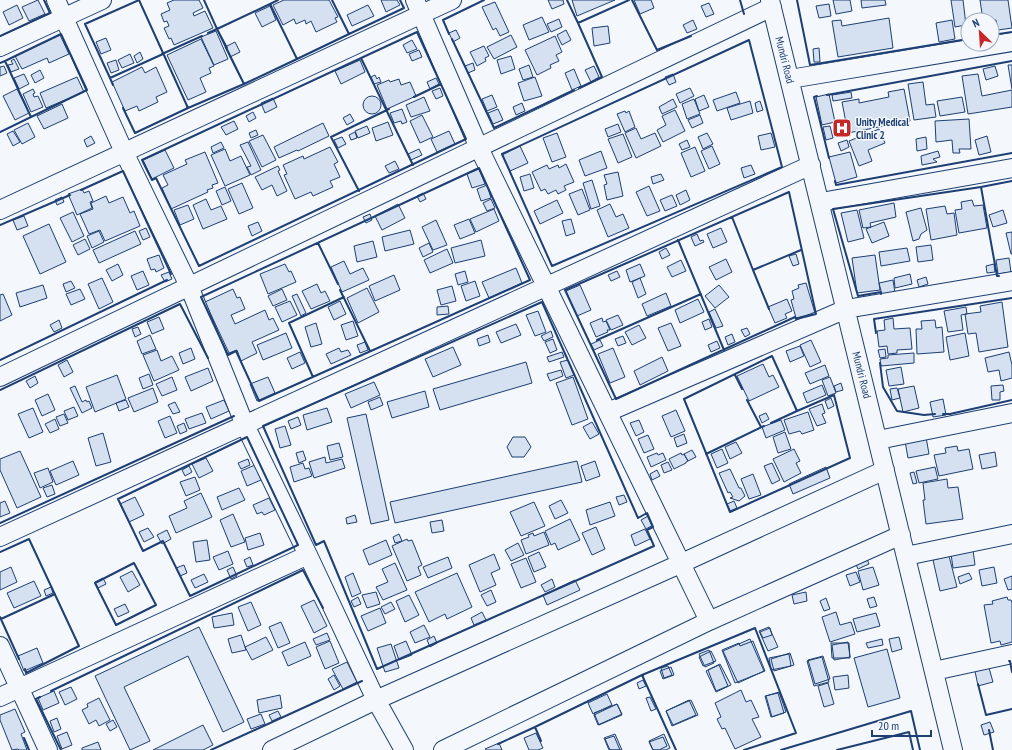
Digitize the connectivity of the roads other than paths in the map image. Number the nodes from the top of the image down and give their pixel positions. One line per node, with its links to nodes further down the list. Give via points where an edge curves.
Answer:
1 (56, 0): 6 (street)
2 (102, 0): 6 (street)
3 (452, 0): 5 (street)
4 (771, 3): 9 (street, Mundri Road); 10 (street)
5 (418, 7): 10 (street); 11 (street)
6 (64, 18): 8 (street); 11 (street)
7 (1012, 42): 9 (street)
8 (0, 46)
9 (790, 79): 12 (street, Mundri Road)
10 (479, 148): 17 (street); 18 (street)
11 (124, 152): 15 (street); 18 (street)
12 (811, 166): 14 (street, Mundri Road); 17 (street)
13 (1012, 168): 14 (street)
14 (821, 202): 19 (street, Mundri Road)
15 (0, 210)
16 (1012, 282): 19 (street)
17 (546, 285): 21 (street); 23 (street)
18 (188, 286): 20 (street); 23 (street)
19 (846, 309): 21 (street); 24 (street, Mundri Road)
20 (0, 377)
21 (608, 412): 31 (street)
22 (1012, 413): 24 (street)
23 (244, 423): 28 (street); 29 (street)
24 (878, 440): 25 (street, Mundri Road)
25 (885, 470): 27 (street, Mundri Road); 31 (street)
26 (1012, 534): 30 (street)
27 (901, 535): 30 (street, Mundri Road); 32 (street)
28 (0, 537)
29 (308, 555): 36 (street); 38 (street)
30 (906, 556): 35 (street, Mundri Road)
31 (682, 563): 32 (street); 38 (street)
32 (709, 621): 42 (street)
33 (0, 646): 36 (street)
34 (1012, 654): 35 (street)
35 (934, 671): 43 (street, Mundri Road)
36 (19, 688): 37 (street); 39 (street)
37 (0, 696)
38 (376, 700): 40 (street); 41 (street)
39 (48, 750)
40 (272, 750)
41 (404, 750)
42 (443, 750)
43 (953, 750)

